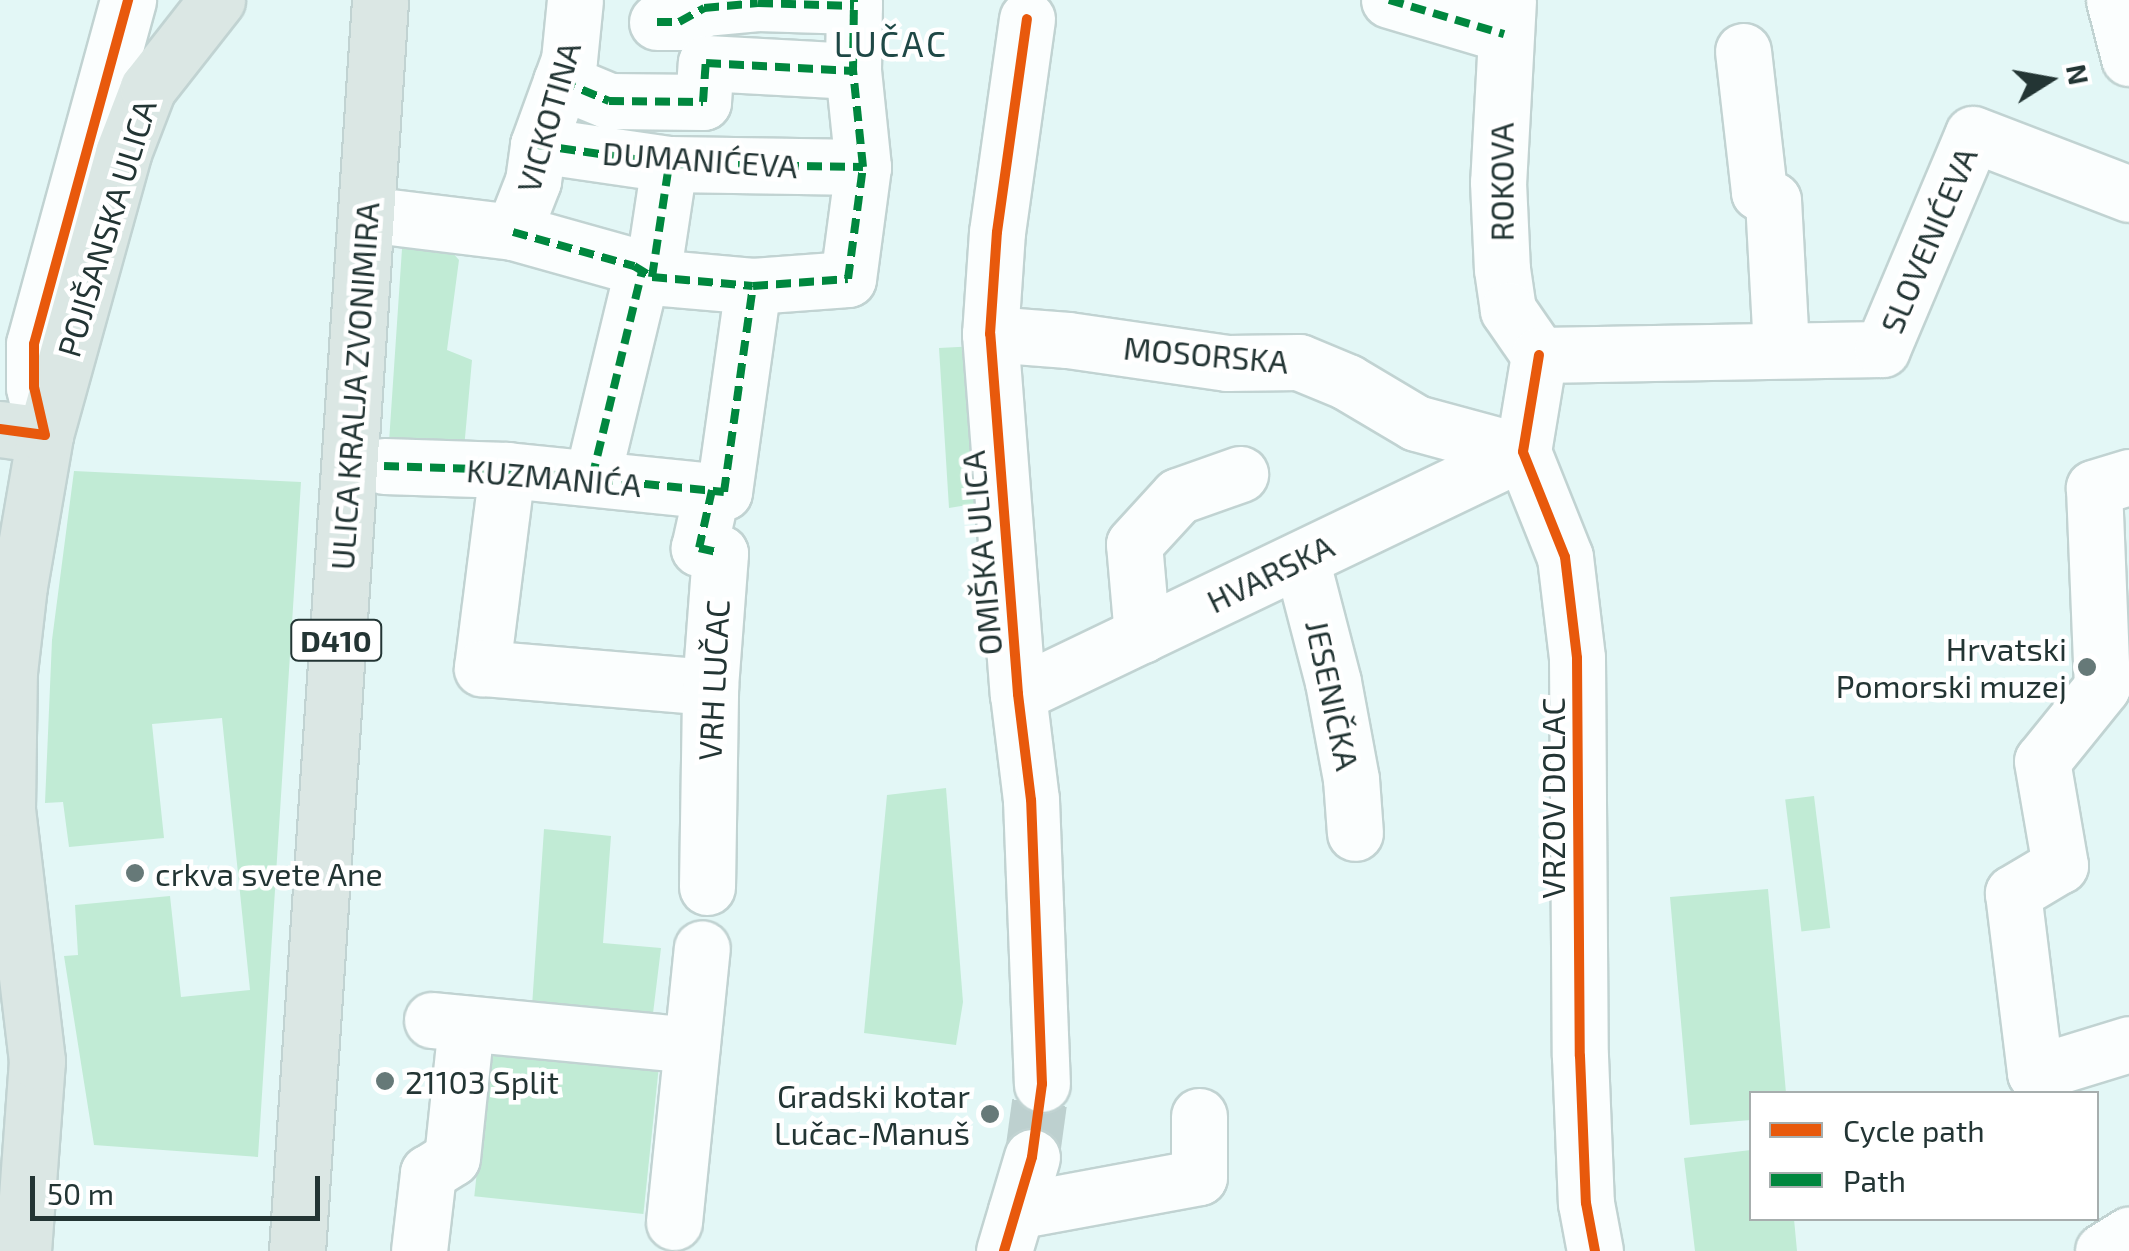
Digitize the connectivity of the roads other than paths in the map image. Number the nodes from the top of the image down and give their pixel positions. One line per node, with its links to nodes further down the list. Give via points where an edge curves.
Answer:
1 (128, 0): 26 (street, via 34,344 34,387)
2 (217, 0): 26 (main road, POJIŠANSKA ULICA, via 162,67 138,109)
3 (575, 0): 14 (street, VICKOTINA)
4 (1389, 0): 8 (street)
5 (2114, 0): 12 (street)
6 (854, 3): 10 (street, via 704,8 679,22); 13 (street)
7 (377, 10): 19 (main road, ULICA KRALJA ZVONIMIRA / D410)
8 (1506, 17): 25 (street, ROKOVA, via 1498,182 1502,269 1508,310)
9 (1026, 20): 23 (street, OMIŠKA ULICA)
10 (657, 22)
11 (1742, 51): 24 (street, via 1760,192 1773,200)
12 (2129, 58)
13 (853, 70): 14 (street, via 706,63 702,102 610,100); 17 (street)
14 (561, 81): 15 (street, VICKOTINA)
15 (538, 145): 16 (street, DUMANIĆEVA); 20 (street, VICKOTINA, via 533,181)
16 (668, 164): 17 (street, DUMANIĆEVA); 21 (street)
17 (864, 167): 22 (street, via 848,279)
18 (2129, 194): 24 (street, SLOVENIĆEVA, via 1974,134 1882,349)
19 (366, 214): 20 (street); 52 (main road, ULICA KRALJA ZVONIMIRA / D410)
20 (513, 232): 21 (street)
21 (647, 275): 22 (street); 32 (street)
22 (753, 286): 33 (street, VRH LUČAC)
23 (990, 334): 27 (street, MOSORSKA, via 1227,363 1299,362 1416,423); 38 (street, OMIŠKA ULICA)
24 (1781, 350): 25 (street, SLOVENIĆEVA)
25 (1538, 354): 27 (street)
26 (22, 432): 35 (main road, POJIŠANSKA ULICA)
27 (1522, 452): 34 (street, HVARSKA); 54 (street, VRZOV DOLAC, via 1565,557 1577,658 1580,1056)
28 (384, 466): 29 (street, KUZMANIĆA)
29 (507, 470): 32 (street, KUZMANIĆA); 37 (street, via 482,668)
30 (1240, 474): 36 (street, via 1178,496 1134,544)
31 (2129, 477): 43 (street, via 2094,488 2102,687 2042,761 2060,865 2013,893 2035,1073)
32 (592, 478): 33 (street, KUZMANIĆA)
33 (718, 491): 37 (street, VRH LUČAC, via 699,548 720,554)
34 (1301, 558): 36 (street, HVARSKA); 40 (street, JESENIČKA, via 1352,778)
35 (10, 586): 39 (main road, POJIŠANSKA ULICA)
36 (1142, 634): 38 (street, HVARSKA)
37 (710, 688): 41 (street, VRH LUČAC)
38 (1018, 694): 45 (street, OMIŠKA ULICA, via 1031,800)
39 (3, 775): 51 (main road, POJIŠANSKA ULICA, via 37,1061)
40 (1355, 833)
41 (707, 887)
42 (702, 948): 44 (street)
43 (2129, 1044)
44 (692, 1045): 48 (street); 53 (street, via 449,1022 452,1158 428,1173)
45 (1042, 1084)
46 (1199, 1116): 49 (street, via 1199,1176)
47 (1032, 1157): 49 (street)
48 (674, 1222)
49 (1010, 1231)
50 (2129, 1234): 55 (street)
51 (23, 1251)
52 (297, 1251)
53 (420, 1251)
54 (1594, 1251)
55 (2104, 1251)

